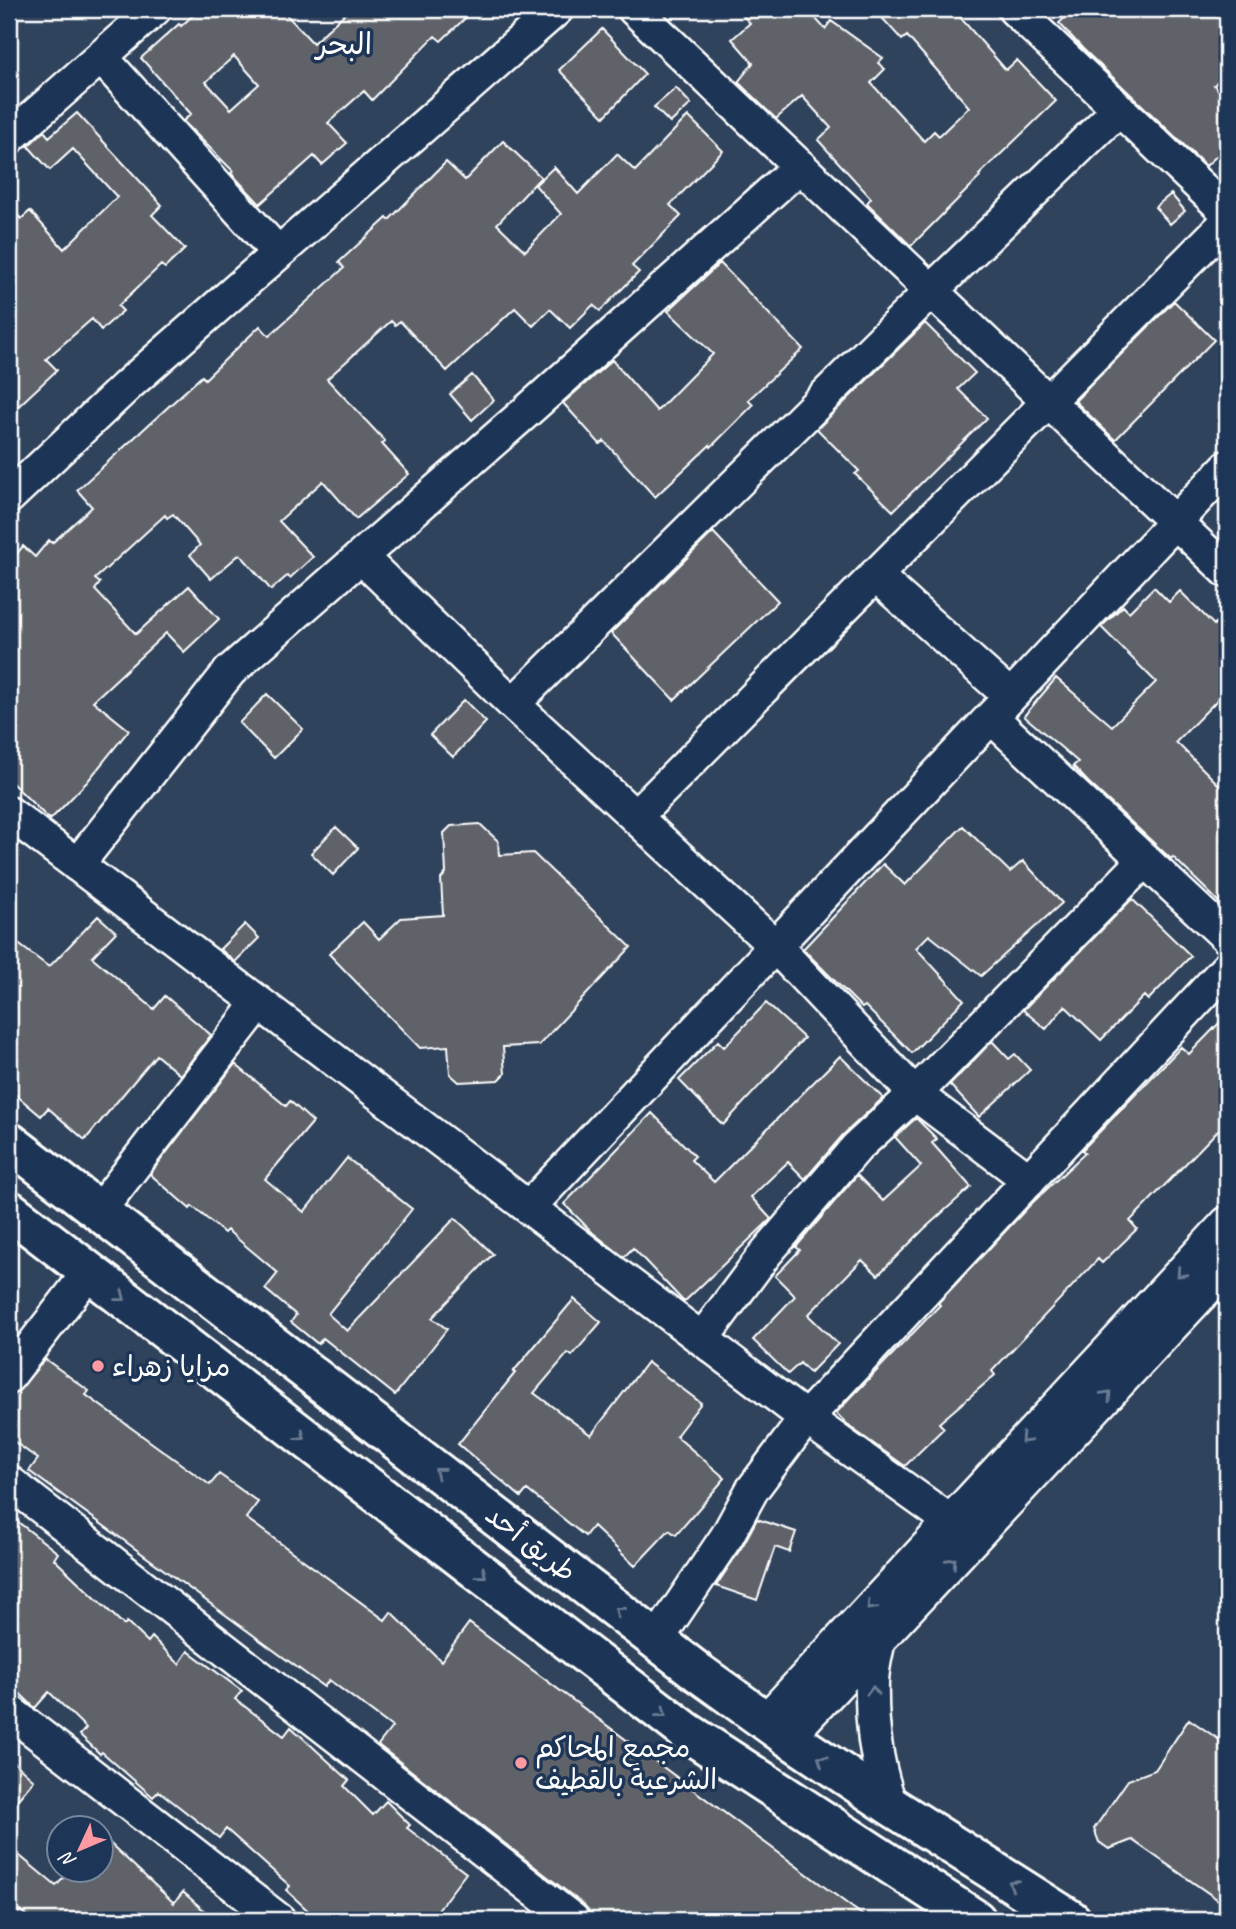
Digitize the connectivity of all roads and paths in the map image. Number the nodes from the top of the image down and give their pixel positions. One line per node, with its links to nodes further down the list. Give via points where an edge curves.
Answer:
1 (155, 9): 5 (street)
2 (557, 9): 11 (street)
3 (634, 9): 8 (street)
4 (1014, 9): 6 (street)
5 (101, 57): 7 (street); 11 (street)
6 (1119, 109): 9 (street); 12 (street)
7 (9, 138)
8 (800, 166): 12 (street); 17 (street)
9 (1227, 212)
10 (1227, 222): 13 (street)
11 (278, 253): 15 (street)
12 (932, 291): 13 (street); 20 (street)
13 (1048, 401): 16 (street); 19 (street)
14 (1227, 467): 16 (street)
15 (9, 497)
16 (1175, 522): 18 (street); 21 (street)
17 (360, 557): 20 (street); 25 (street, via 230,670)
18 (1227, 571)
19 (875, 576): 21 (street); 23 (street)
20 (513, 704): 23 (street)
21 (1001, 706): 24 (street); 27 (street)
22 (9, 813): 25 (street)
23 (635, 817): 27 (street)
24 (1145, 860): 26 (street); 30 (street)
25 (77, 864): 29 (street)
26 (1227, 937)
27 (775, 946): 30 (street); 33 (street)
28 (1227, 968): 32 (street)
29 (259, 1003): 33 (street); 35 (street)
30 (915, 1094): 32 (street); 39 (street, via 857,1147 766,1253)
31 (9, 1142): 35 (main road, طريق أحد)
32 (1029, 1180): 41 (street)
33 (528, 1207): 39 (street)
34 (9, 1210): 38 (main road, طريق أحد)
35 (99, 1211): 44 (main road, طريق أحد, one-way to 35)
36 (1227, 1223): 43 (street, one-way to 43)
37 (1227, 1267): 45 (street, one-way to 37)
38 (89, 1272): 40 (street); 51 (main road, طريق أحد, one-way to 51, via 687,1732)
39 (702, 1339): 41 (street)
40 (9, 1376)
41 (806, 1418): 43 (street); 44 (street, via 752,1490)
42 (9, 1482): 50 (street)
43 (950, 1521): 47 (street, one-way to 47)
44 (657, 1640): 47 (main road, طريق أحد)
45 (878, 1640): 47 (street); 48 (street, one-way to 45, via 880,1777 874,1722 872,1682)
46 (9, 1711): 49 (street)
47 (777, 1728): 48 (main road, طريق أحد, one-way to 47)
48 (891, 1806): 52 (main road, طريق أحد, one-way to 48)
49 (279, 1920)
50 (573, 1920)
51 (976, 1920)
52 (1071, 1920)

